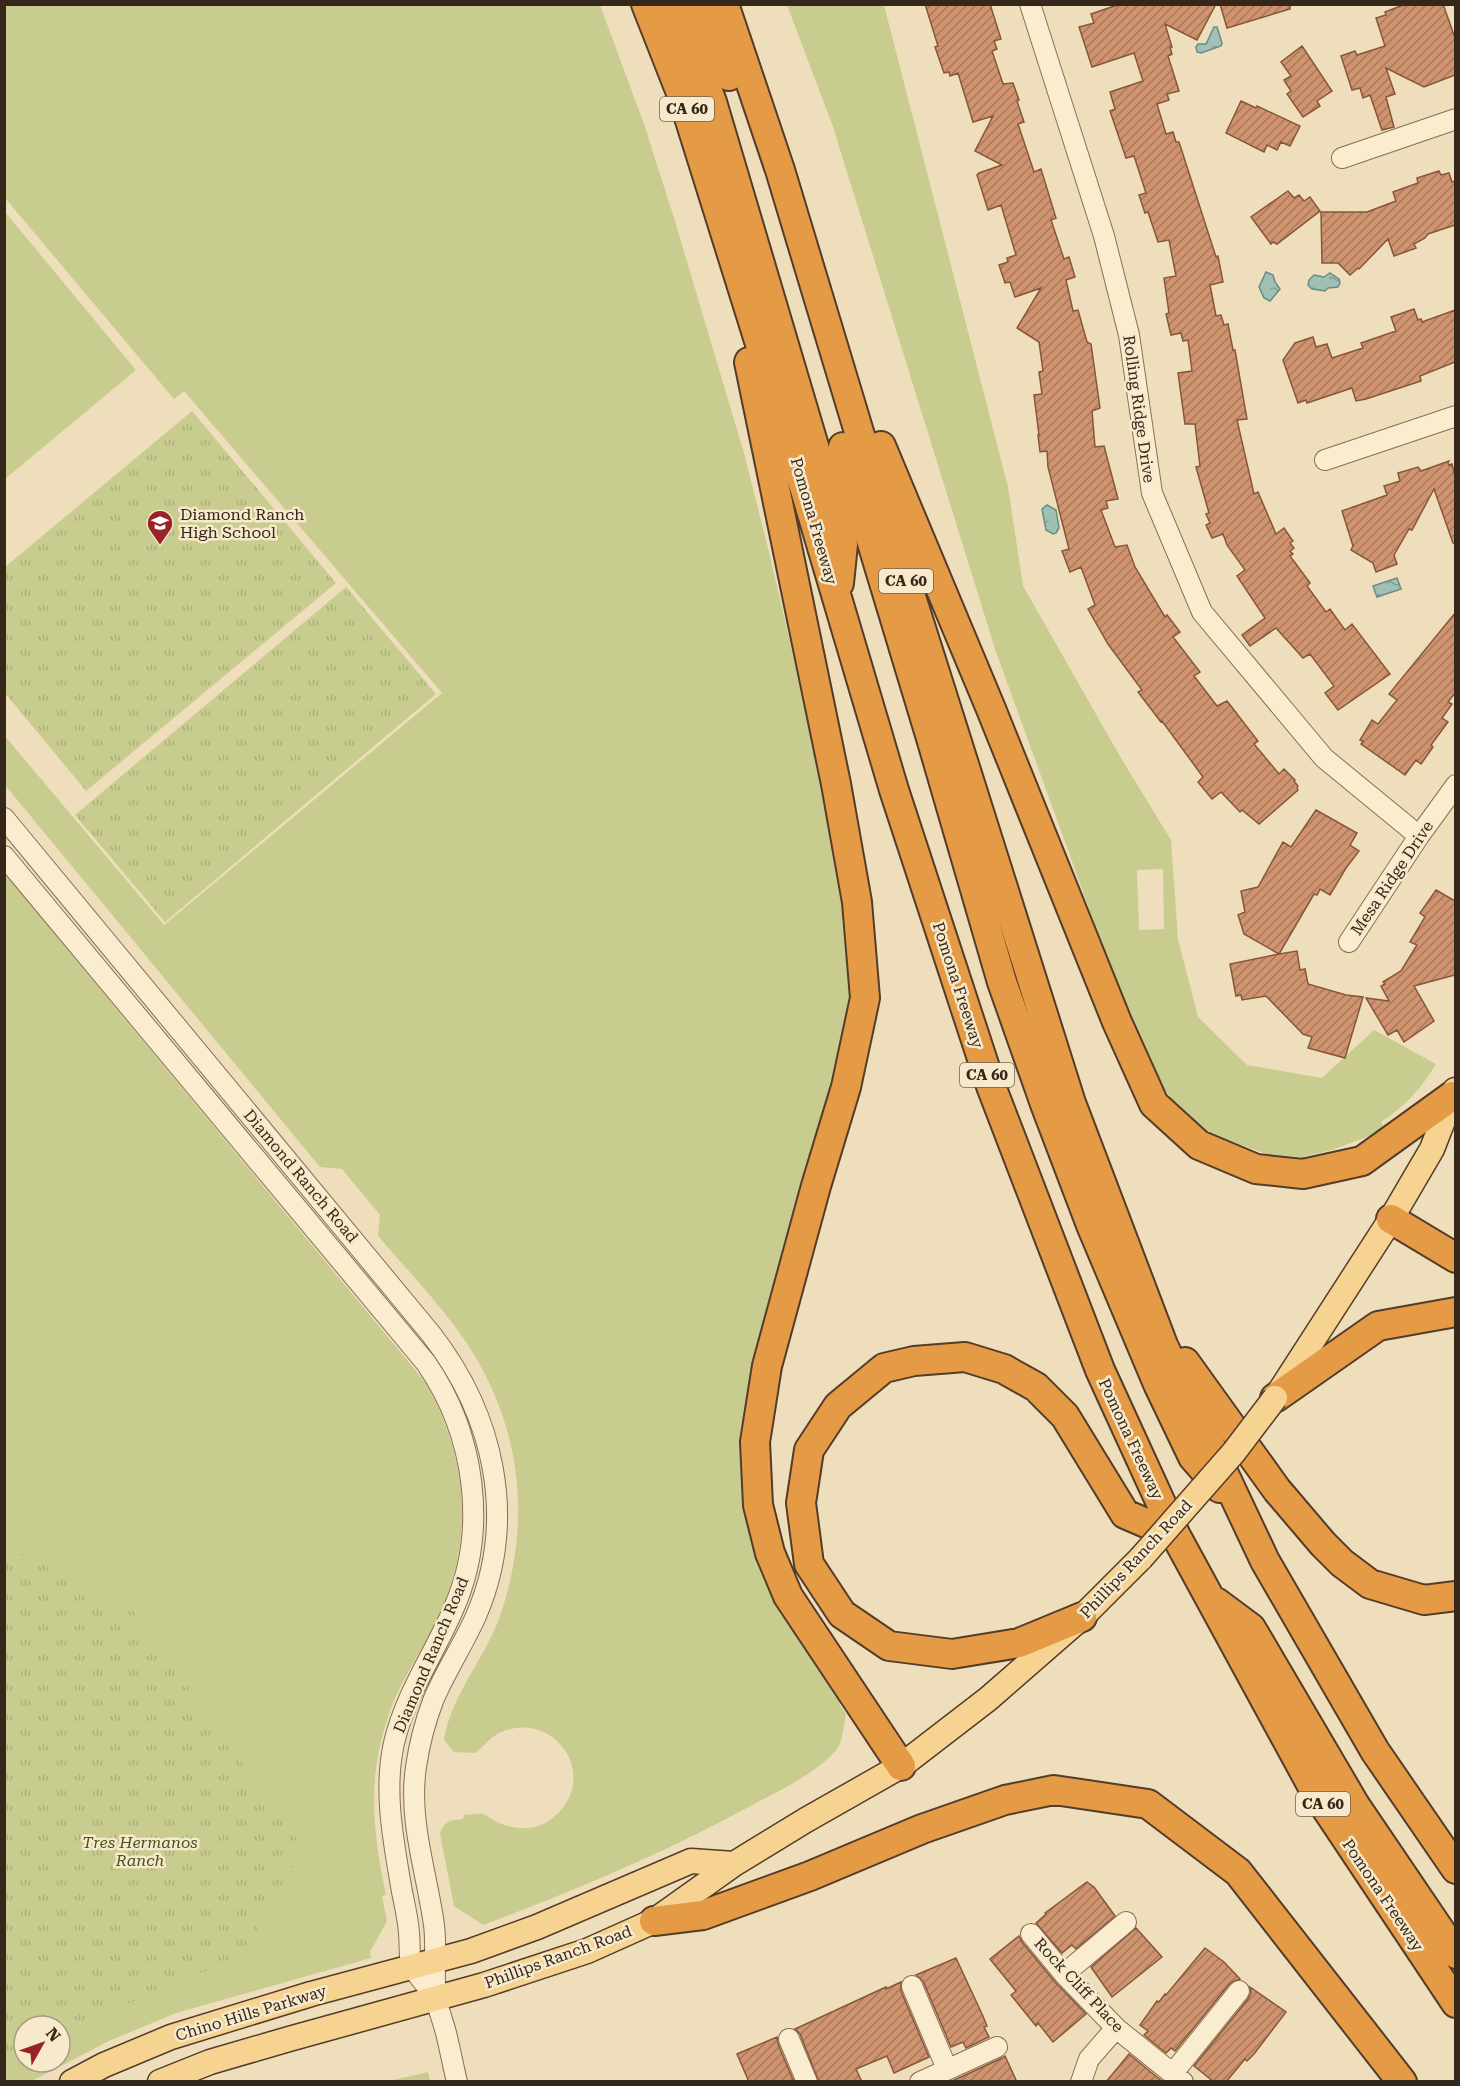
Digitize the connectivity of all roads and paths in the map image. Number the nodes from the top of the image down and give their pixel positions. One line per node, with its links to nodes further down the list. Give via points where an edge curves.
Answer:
1 (646, 4): 8 (highway, Pomona Freeway / CA 60, via 683,98)
2 (675, 4): 12 (highway, via 712,102 843,544)
3 (700, 4): 24 (highway, via 728,72 781,237 1002,982 1045,1104 1091,1225 1193,1457)
4 (724, 4): 9 (highway, CA 60)
5 (1030, 4): 15 (street, Rolling Ridge Drive, via 1104,236 1129,335 1152,493 1202,612 1324,758)
6 (1455, 119): 7 (street)
7 (1342, 158)
8 (720, 216): 12 (highway, Pomona Freeway / CA 60); 29 (highway, via 836,784 856,902 865,998 846,1087 767,1366 755,1442 758,1505 770,1553 788,1596)
9 (821, 305): 18 (highway, via 1154,1104 1199,1145 1256,1169 1303,1174 1362,1161); 22 (highway, CA 60, via 1071,1103)
10 (1455, 416): 11 (street)
11 (1325, 460)
12 (838, 600): 25 (highway, Pomona Freeway / CA 60, via 894,790 991,1086 1100,1370)
13 (1455, 784): 15 (street, Mesa Ridge Drive)
14 (4, 818): 36 (street, Diamond Ranch Road, via 431,1334 459,1373 479,1414 495,1479 493,1560 476,1616 434,1701 416,1768 417,1840 434,1924)
15 (1419, 836): 17 (street, Mesa Ridge Drive)
16 (4, 856): 37 (street, Diamond Ranch Road, via 426,1363 457,1422 471,1476 473,1519 468,1566 455,1607 405,1708 390,1767 394,1843)
17 (1349, 942)
18 (1454, 1102): 19 (main road, Phillips Ranch Road)
19 (1391, 1219): 20 (highway); 23 (main road, Phillips Ranch Road)
20 (1455, 1258)
21 (1455, 1312): 23 (highway, via 1378,1326)
22 (1151, 1315): 24 (highway, CA 60); 27 (highway, via 1277,1490 1342,1563 1370,1584 1413,1597 1424,1600)
23 (1275, 1398): 28 (main road, Phillips Ranch Road, bridge, via 1234,1452 1141,1558)
24 (1242, 1512): 31 (highway, CA 60, via 1265,1561 1375,1751)
25 (1176, 1536): 26 (highway, Pomona Freeway / CA 60); 28 (highway, via 1125,1514 1065,1416 1036,1387 1004,1369 965,1357 914,1361 884,1368 838,1407 809,1450 801,1503 809,1564 842,1614 889,1646 952,1654 1019,1642)
26 (1207, 1595): 35 (highway, via 1251,1628 1355,1805); 42 (highway, Pomona Freeway / CA 60, via 1316,1793)
27 (1455, 1596)
28 (1082, 1617): 29 (main road, Phillips Ranch Road, via 988,1699)
29 (901, 1766): 30 (main road, Phillips Ranch Road)
30 (734, 1864): 32 (main road, Phillips Ranch Road); 36 (main road, via 691,1861 537,1927)
31 (1455, 1869)
32 (654, 1921): 41 (main road, Phillips Ranch Road, via 587,1951); 54 (highway, via 703,1916 1005,1800 1054,1790 1148,1804 1238,1872)
33 (1126, 1922): 38 (street)
34 (1031, 1934): 38 (street, Rock Cliff Place)
35 (1455, 1954)
36 (436, 1959): 37 (main road, Chino Hills Parkway); 41 (street, Diamond Ranch Road)
37 (412, 1966): 41 (street); 48 (main road, Chino Hills Parkway, via 171,2037)
38 (1064, 1974): 43 (street, Rock Cliff Place)
39 (912, 1986): 46 (street)
40 (1239, 1991): 47 (street)
41 (436, 1997): 49 (main road, via 210,2062); 50 (street)
42 (1455, 2003)
43 (1116, 2028): 47 (street, Rock Cliff Place); 53 (street, via 1089,2059)
44 (789, 2039): 51 (street)
45 (997, 2047): 46 (street)
46 (946, 2069): 52 (street)
47 (1178, 2077)
48 (72, 2082)
49 (160, 2082)
50 (457, 2082)
51 (807, 2082)
52 (920, 2082)
53 (1081, 2082)
54 (1402, 2082)

